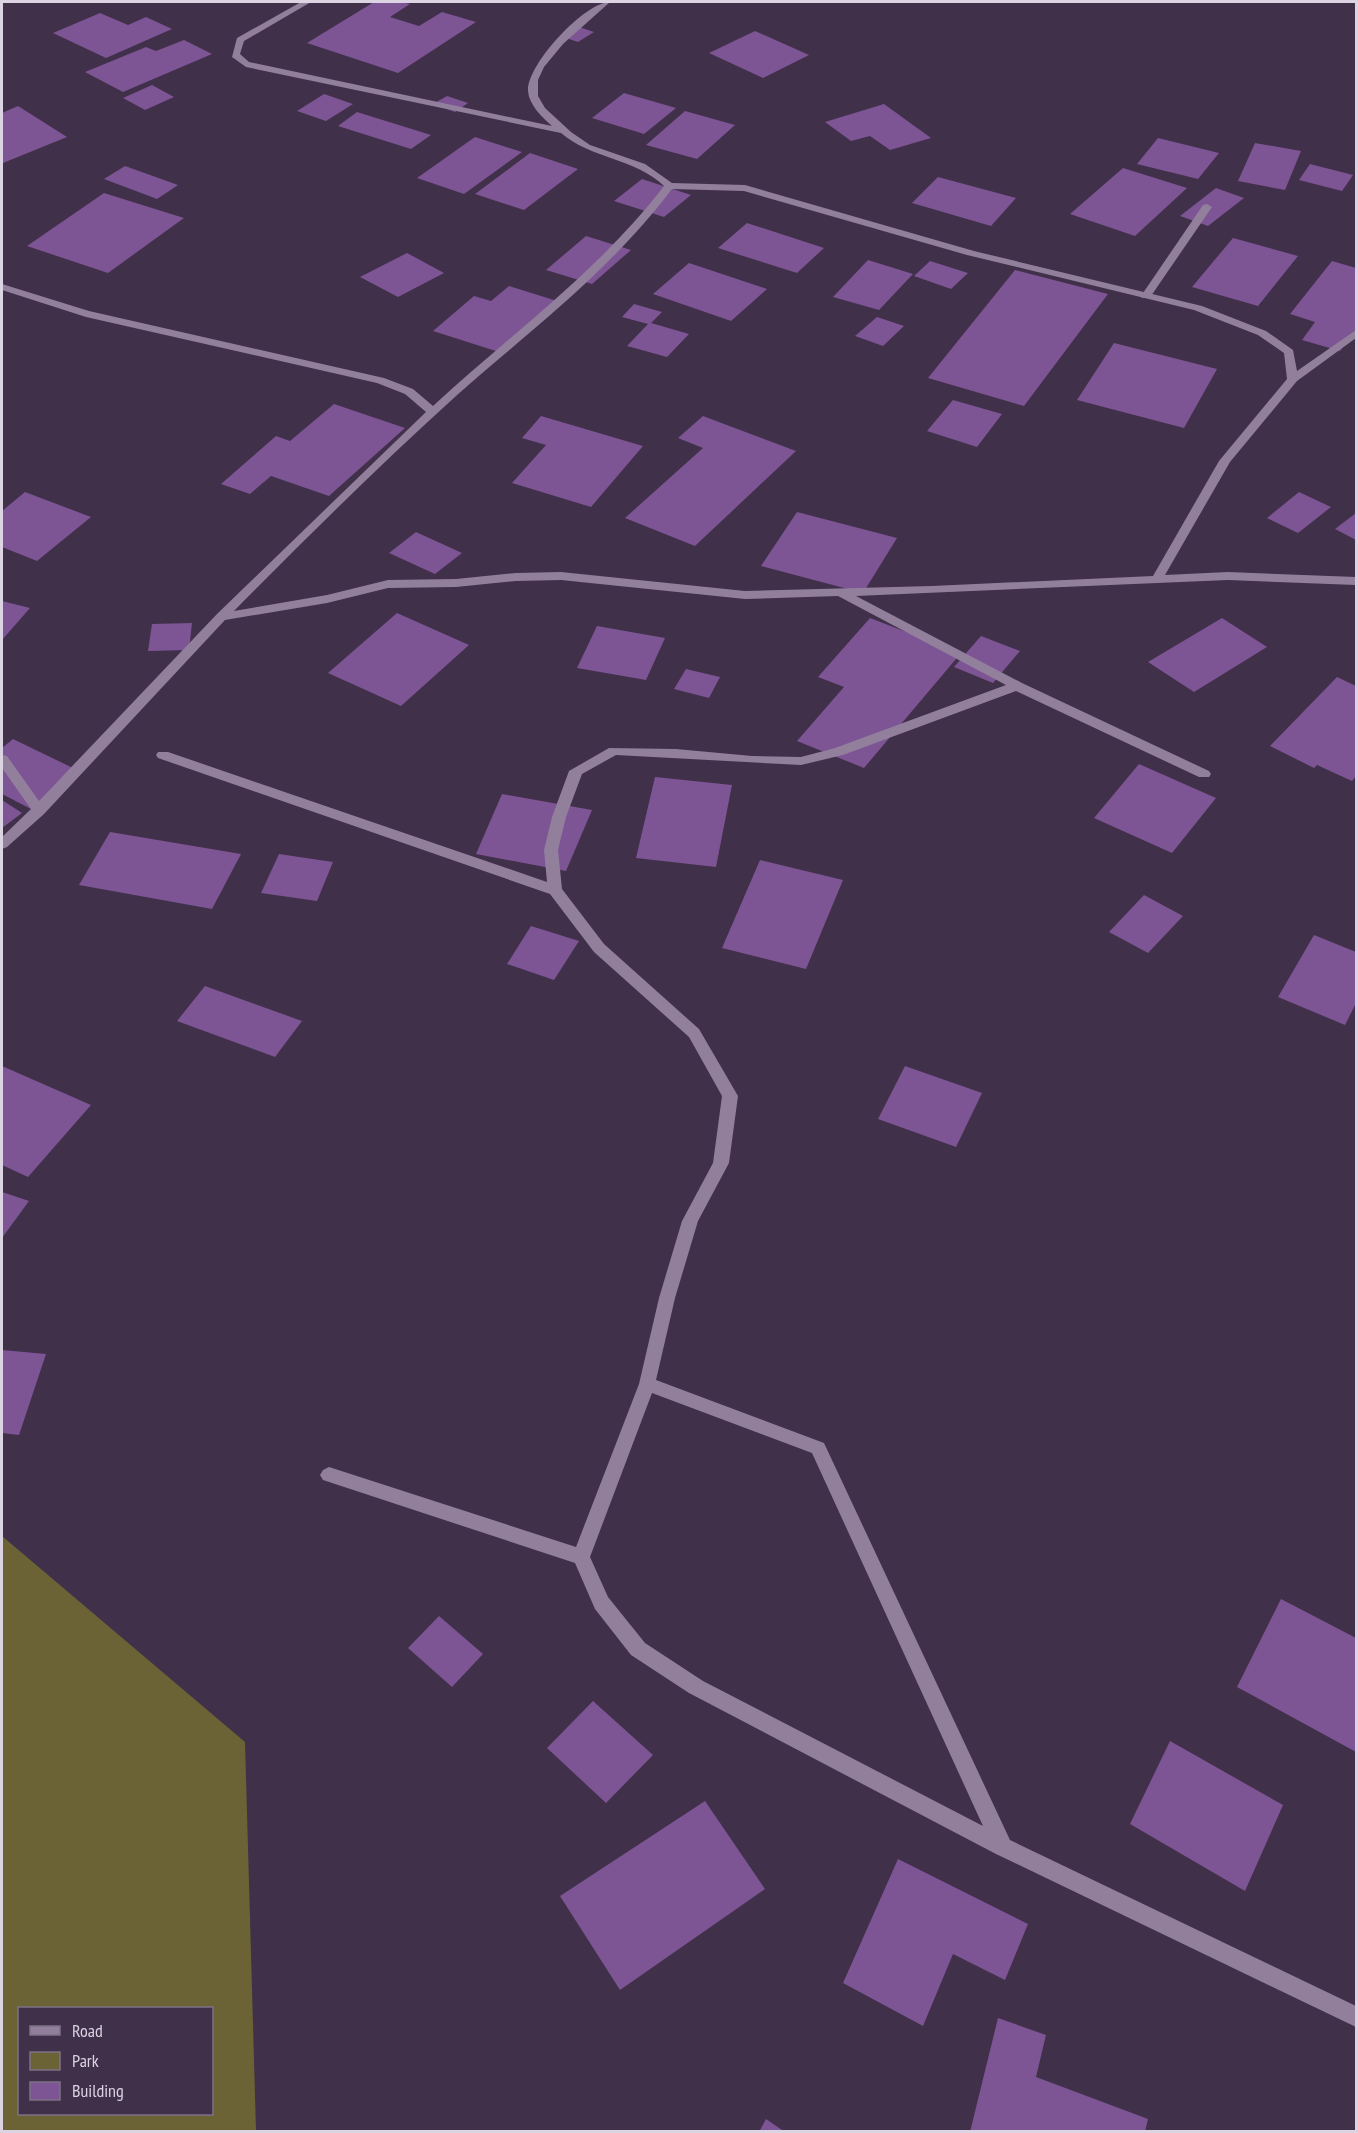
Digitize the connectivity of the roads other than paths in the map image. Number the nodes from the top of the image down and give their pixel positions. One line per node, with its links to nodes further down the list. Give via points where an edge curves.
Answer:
1 (307, 2): 3 (street, via 240,40 235,55 246,64)
2 (606, 2): 3 (street, via 573,28 544,59 532,80 532,94)
3 (563, 131): 4 (street, via 586,147 648,169)
4 (669, 186): 7 (street, via 745,188 970,253); 10 (street, via 629,238)
5 (1207, 207): 7 (street)
6 (2, 287): 10 (street, via 86,314 380,380 408,389)
7 (1146, 296): 9 (street, via 1198,308 1262,333 1289,352)
8 (1356, 333): 9 (street)
9 (1293, 379): 11 (street, via 1225,461)
10 (432, 412): 14 (street)
11 (1156, 579): 12 (street, via 1228,576); 13 (street)
12 (1356, 581)
13 (838, 591): 14 (street, via 745,595 561,576 516,577 388,584); 15 (street)
14 (221, 617): 19 (street)
15 (1017, 686): 18 (street); 21 (street, via 838,752 801,760 614,751 576,771 551,850)
16 (163, 754): 21 (street)
17 (2, 759): 19 (street)
18 (1204, 774)
19 (39, 810): 20 (street)
20 (2, 844)
21 (555, 890): 22 (street, via 599,948 694,1033 730,1096 721,1163 690,1221)
22 (647, 1384): 24 (street); 25 (street, via 818,1448)
23 (329, 1475): 24 (street)
24 (581, 1557): 25 (street, via 601,1603 638,1649 696,1687)
25 (1003, 1847): 26 (street)
26 (1356, 2018)

